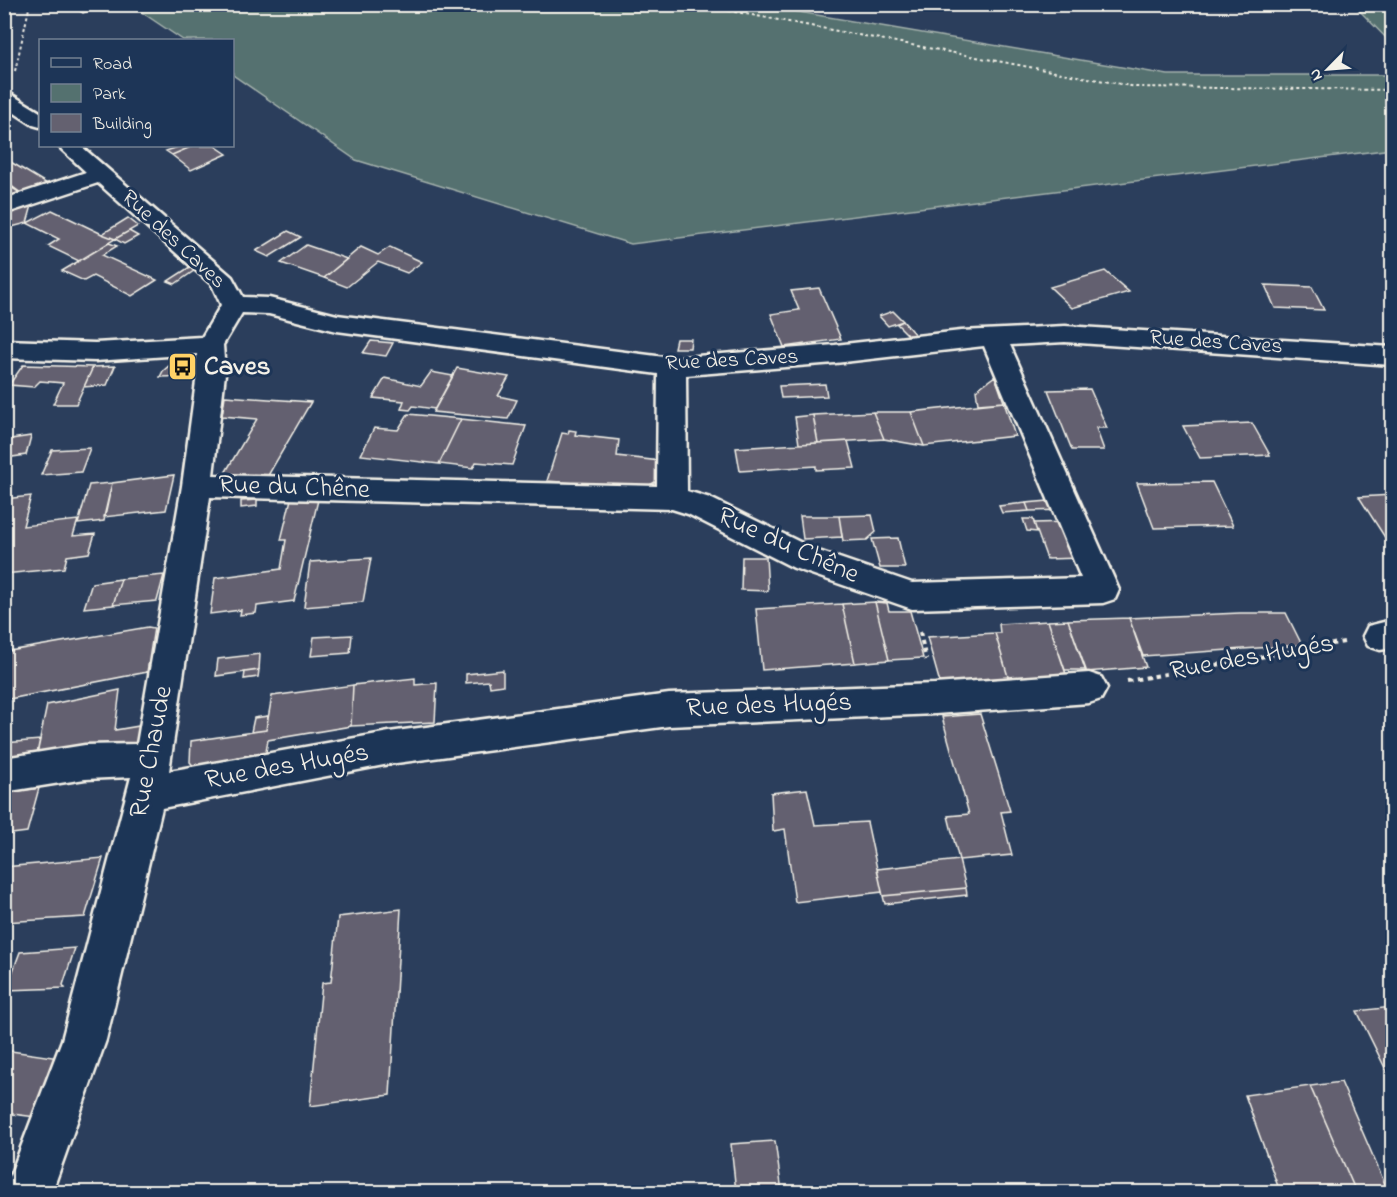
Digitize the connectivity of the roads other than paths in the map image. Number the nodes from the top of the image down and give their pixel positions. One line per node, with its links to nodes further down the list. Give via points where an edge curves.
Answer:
1 (9, 87): 2 (street)
2 (39, 120)
3 (70, 147): 4 (street, Rue des Caves)
4 (102, 174): 5 (street); 6 (street, Rue des Caves, via 223,282)
5 (4, 207)
6 (234, 305): 8 (street); 11 (street, Rue des Caves, via 269,306 337,322)
7 (993, 338): 10 (street, Rue des Caves, via 1065,334); 11 (street, Rue des Caves); 13 (street, Rue du Chêne, via 1103,590 912,596 805,559 699,506)
8 (210, 345): 9 (street, via 95,352); 12 (street, Rue Chaude, via 211,374)
9 (4, 349)
10 (1392, 356)
11 (672, 368): 13 (street)
12 (197, 486): 13 (street, Rue du Chêne); 16 (street, Rue Chaude)
13 (672, 498)
14 (1089, 688): 16 (street, Rue des Hugés, via 669,710)
15 (4, 775): 16 (street, Rue des Hugés, via 85,762)
16 (150, 776): 17 (street, Rue Chaude, via 84,1040)
17 (28, 1192)

